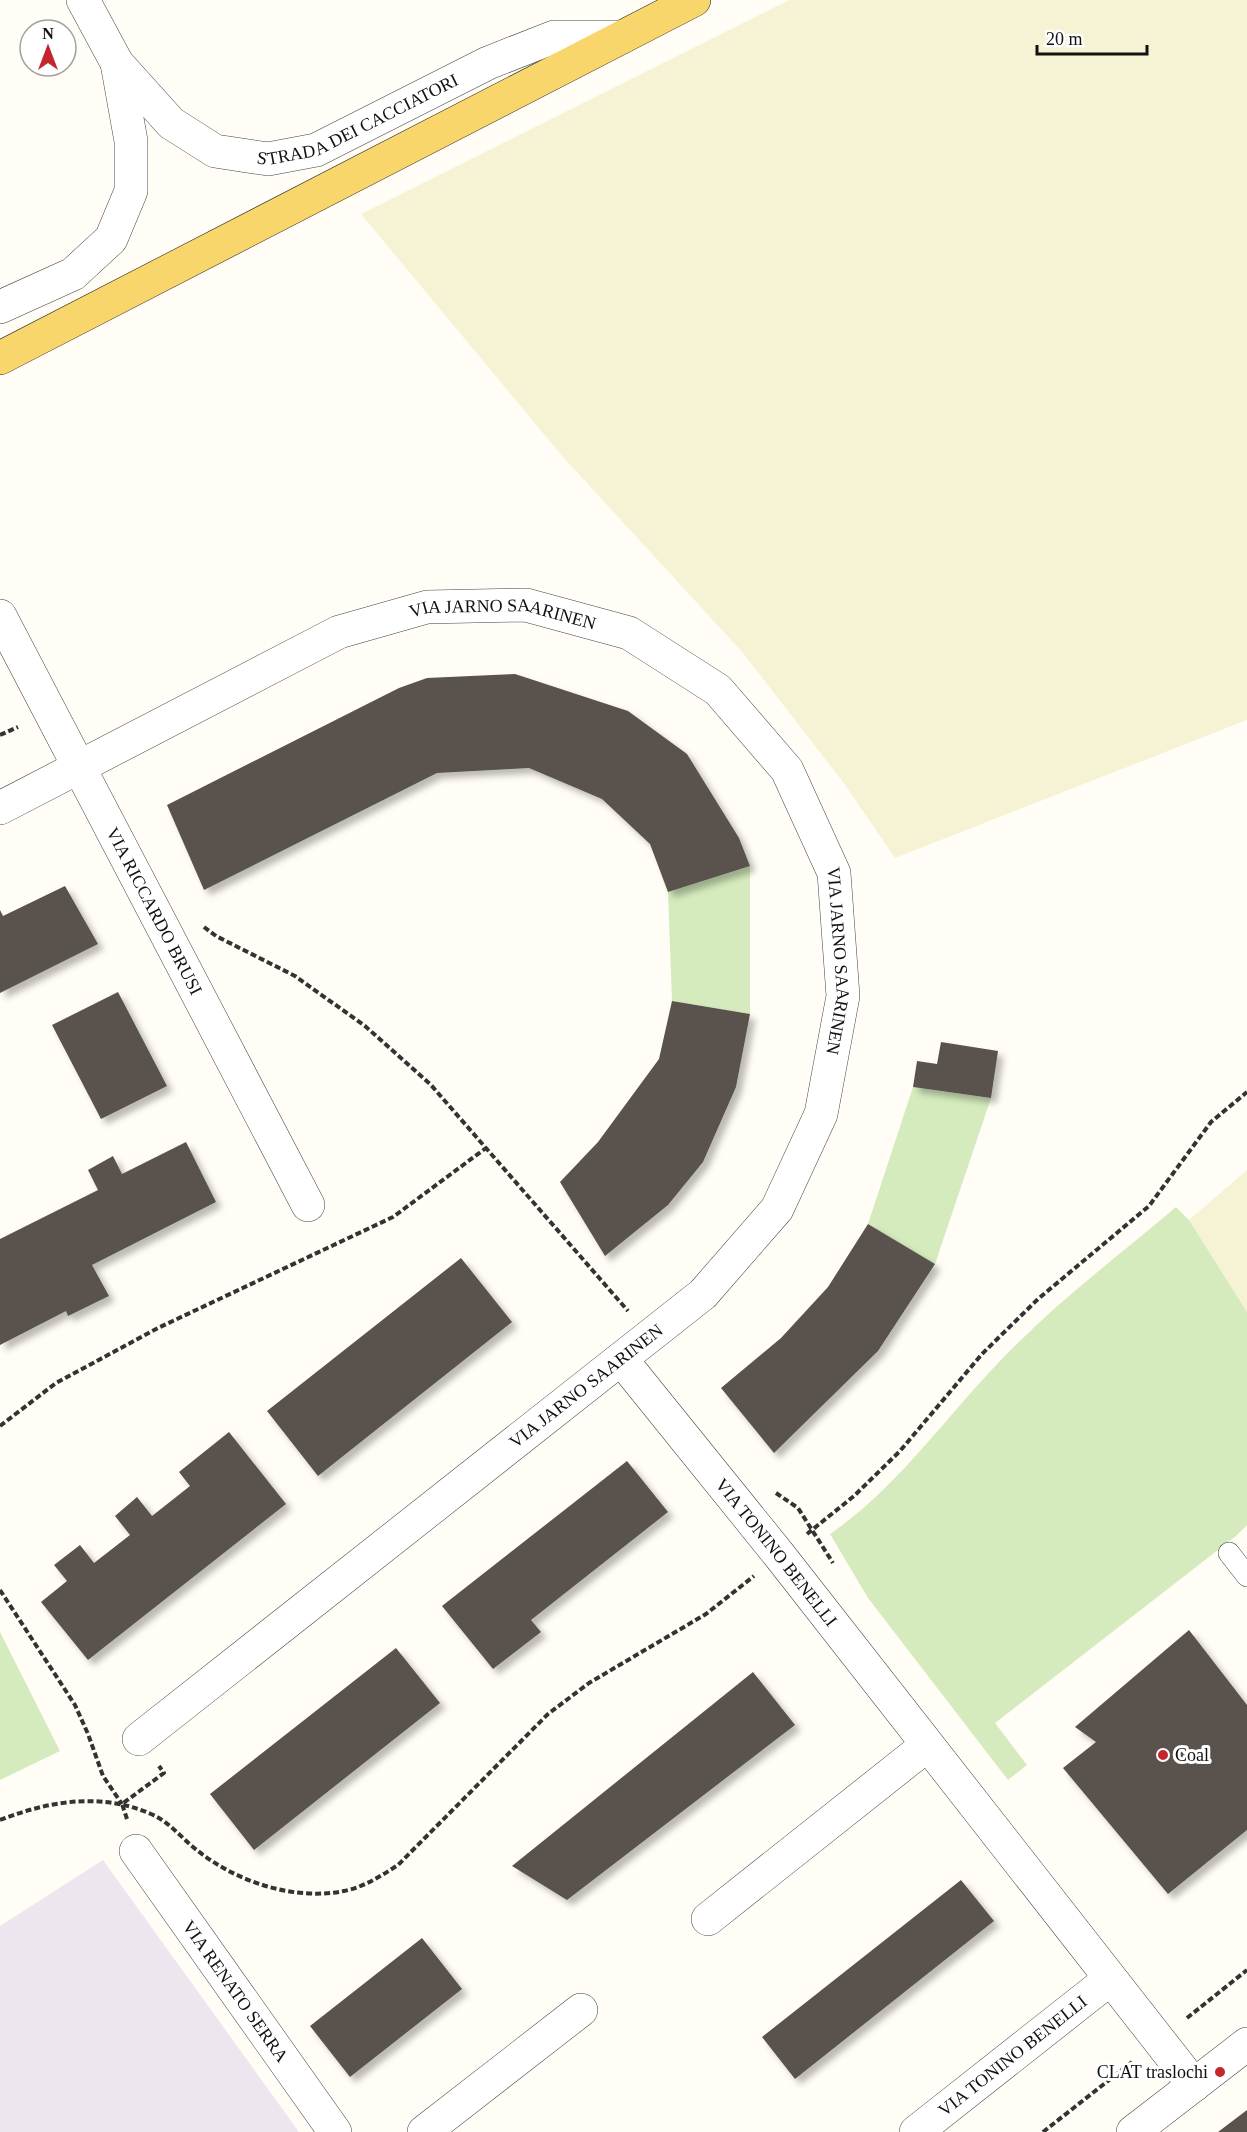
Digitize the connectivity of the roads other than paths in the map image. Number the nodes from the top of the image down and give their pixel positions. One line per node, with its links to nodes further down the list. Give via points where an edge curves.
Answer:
1 (83, 0): 4 (street, STRADA DEI CACCIATORI)
2 (694, 0): 3 (main road)
3 (622, 37): 4 (street, STRADA DEI CACCIATORI, via 554,37 488,63 316,150 268,159 215,151 171,123); 6 (main road)
4 (117, 63): 5 (street, STRADA DEI CACCIATORI, via 131,141 131,191 111,238 74,274)
5 (0, 307)
6 (0, 358)
7 (0, 615): 8 (street, VIA RICCARDO BRUSI)
8 (79, 767): 9 (street, VIA JARNO SAARINEN); 10 (street, VIA RICCARDO BRUSI); 11 (street, VIA JARNO SAARINEN, via 339,632 427,608 526,605 629,633 718,690 787,770 834,873 843,996 821,1114 777,1209 703,1294)
9 (0, 808)
10 (308, 1205)
11 (621, 1359): 14 (street, VIA JARNO SAARINEN); 15 (street, VIA TONINO BENELLI)
12 (1229, 1553): 13 (lane)
13 (1247, 1576)
14 (139, 1738)
15 (927, 1746): 17 (street); 18 (street, VIA TONINO BENELLI)
16 (136, 1851): 22 (street, VIA RENATO SERRA)
17 (708, 1919)
18 (1110, 1979): 21 (street, VIA TONINO BENELLI); 24 (street, VIA TONINO BENELLI)
19 (581, 2010): 23 (street)
20 (1247, 2044): 21 (street)
21 (1194, 2085): 25 (street)
22 (335, 2132)
23 (424, 2132)
24 (916, 2132)
25 (1133, 2132)

